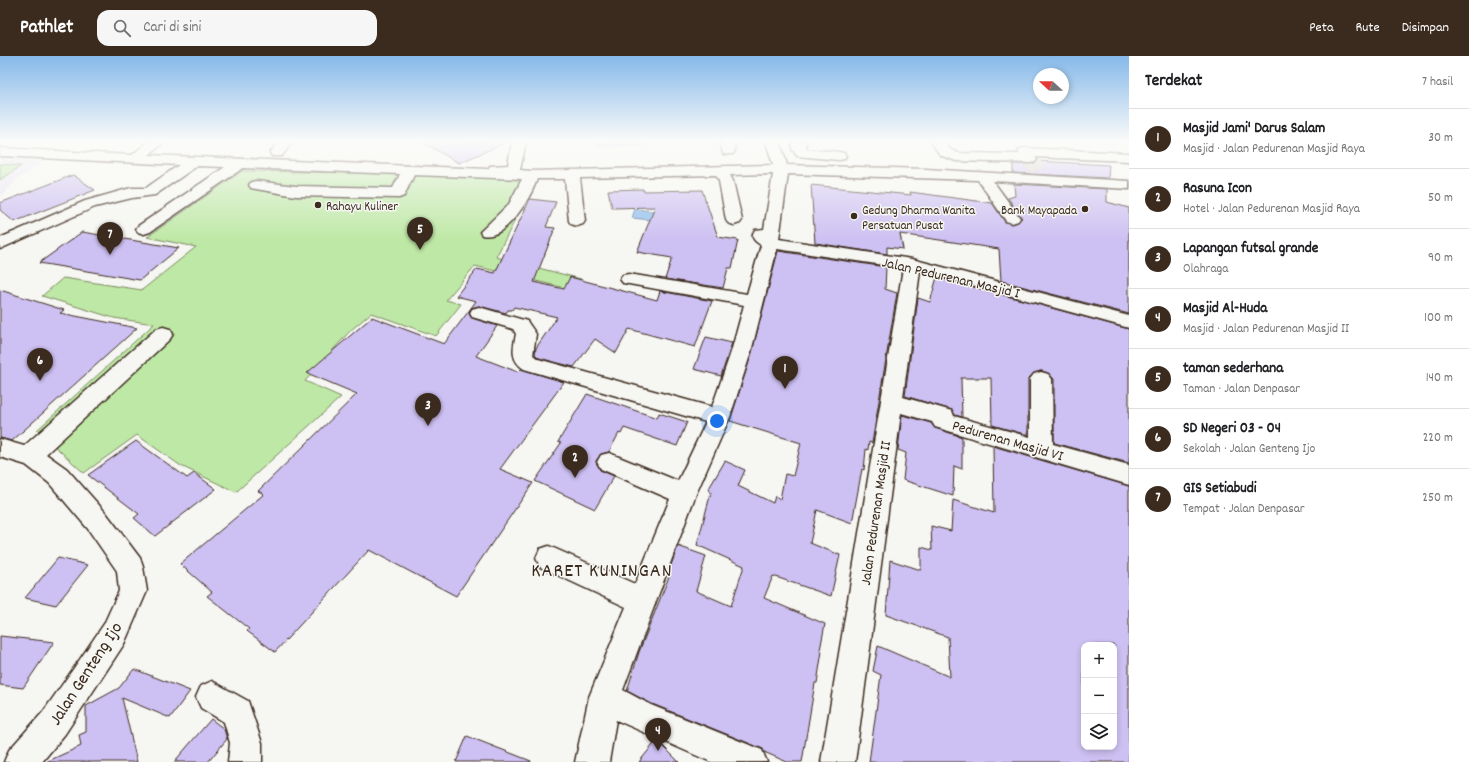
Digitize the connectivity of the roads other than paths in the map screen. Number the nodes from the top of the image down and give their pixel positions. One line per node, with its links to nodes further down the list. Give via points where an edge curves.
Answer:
1 (572, 174): 16 (street)
2 (175, 175): 20 (street, via 150,192 131,192 90,204)
3 (224, 175): 17 (street)
4 (264, 175): 5 (street, via 256,185 296,191 399,193)
5 (407, 175)
6 (531, 175): 18 (street, via 517,206 508,218)
7 (723, 175): 15 (street)
8 (776, 175): 19 (street)
9 (962, 175): 12 (street)
10 (1013, 175): 12 (street)
11 (1049, 175): 13 (street)
12 (982, 176): 14 (street)
13 (1129, 185)
14 (1012, 218)
15 (734, 220)
16 (577, 221)
17 (144, 229)
18 (488, 232)
19 (770, 243): 21 (street, Jalan Pedurenan Masjid I); 23 (street)
20 (0, 244)
21 (912, 264): 25 (street, Jalan Pedurenan Masjid I); 28 (street, Jalan Pedurenan Masjid II)
22 (630, 279): 23 (street)
23 (753, 301): 29 (street, via 741,352)
24 (479, 313): 29 (street, via 520,325 526,334 522,351 525,362)
25 (1129, 322)
26 (163, 334): 32 (street)
27 (1041, 379): 31 (street)
28 (891, 402): 31 (street, Pedurenan Masjid VI, via 944,417 943,421); 44 (street, Jalan Pedurenan Masjid II)
29 (719, 417): 35 (street)
30 (0, 448): 32 (street, Jalan Genteng Ijo)
31 (1042, 450): 34 (street, Pedurenan Masjid VI)
32 (28, 456): 40 (street, Jalan Genteng Ijo, via 58,476 97,521 130,567 133,591 114,634 87,676 54,723)
33 (609, 462): 35 (street)
34 (1129, 475)
35 (684, 494): 37 (street)
36 (549, 558): 37 (street)
37 (642, 601): 39 (street)
38 (212, 697): 41 (street, via 237,712 246,742)
39 (605, 697): 42 (street); 43 (street, via 640,716)
40 (21, 762)
41 (245, 762)
42 (592, 762)
43 (750, 762)
44 (838, 762)

